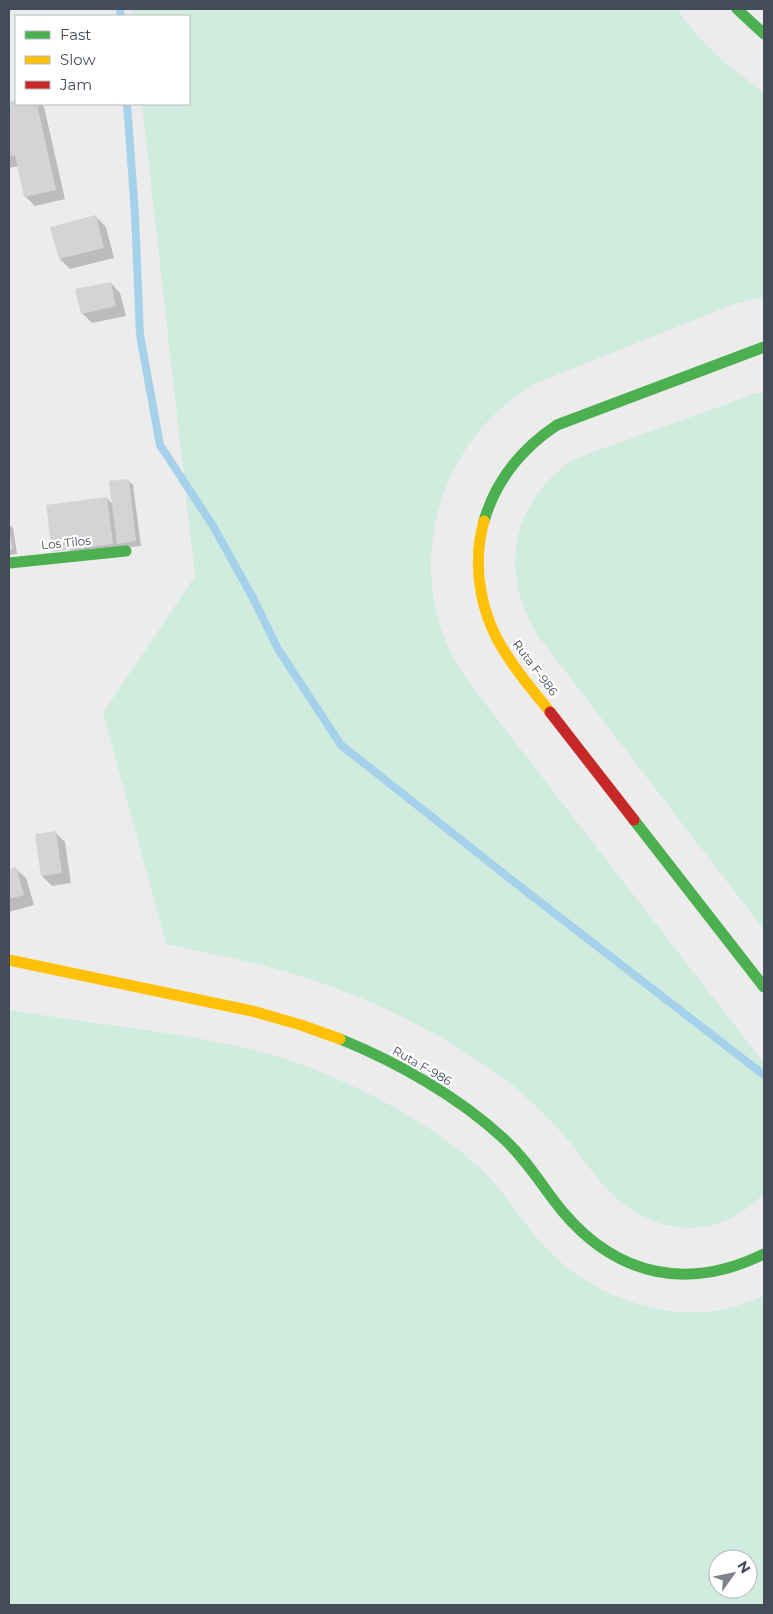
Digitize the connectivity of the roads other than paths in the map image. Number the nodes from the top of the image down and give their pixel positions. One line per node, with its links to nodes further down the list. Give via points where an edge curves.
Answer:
1 (737, 9): 2 (main road)
2 (764, 34)
3 (764, 347): 7 (main road, Ruta F-986, via 557,425 539,437 509,468 498,486 482,527 478,550 481,595 487,617 508,658)
4 (126, 551): 5 (main road, Los Tilos)
5 (9, 563)
6 (9, 960): 8 (main road, Ruta F-986, via 257,1012 302,1025 386,1061 466,1108 508,1142 573,1223 613,1254 634,1264 680,1275 704,1274 728,1270)
7 (764, 987)
8 (764, 1254)

